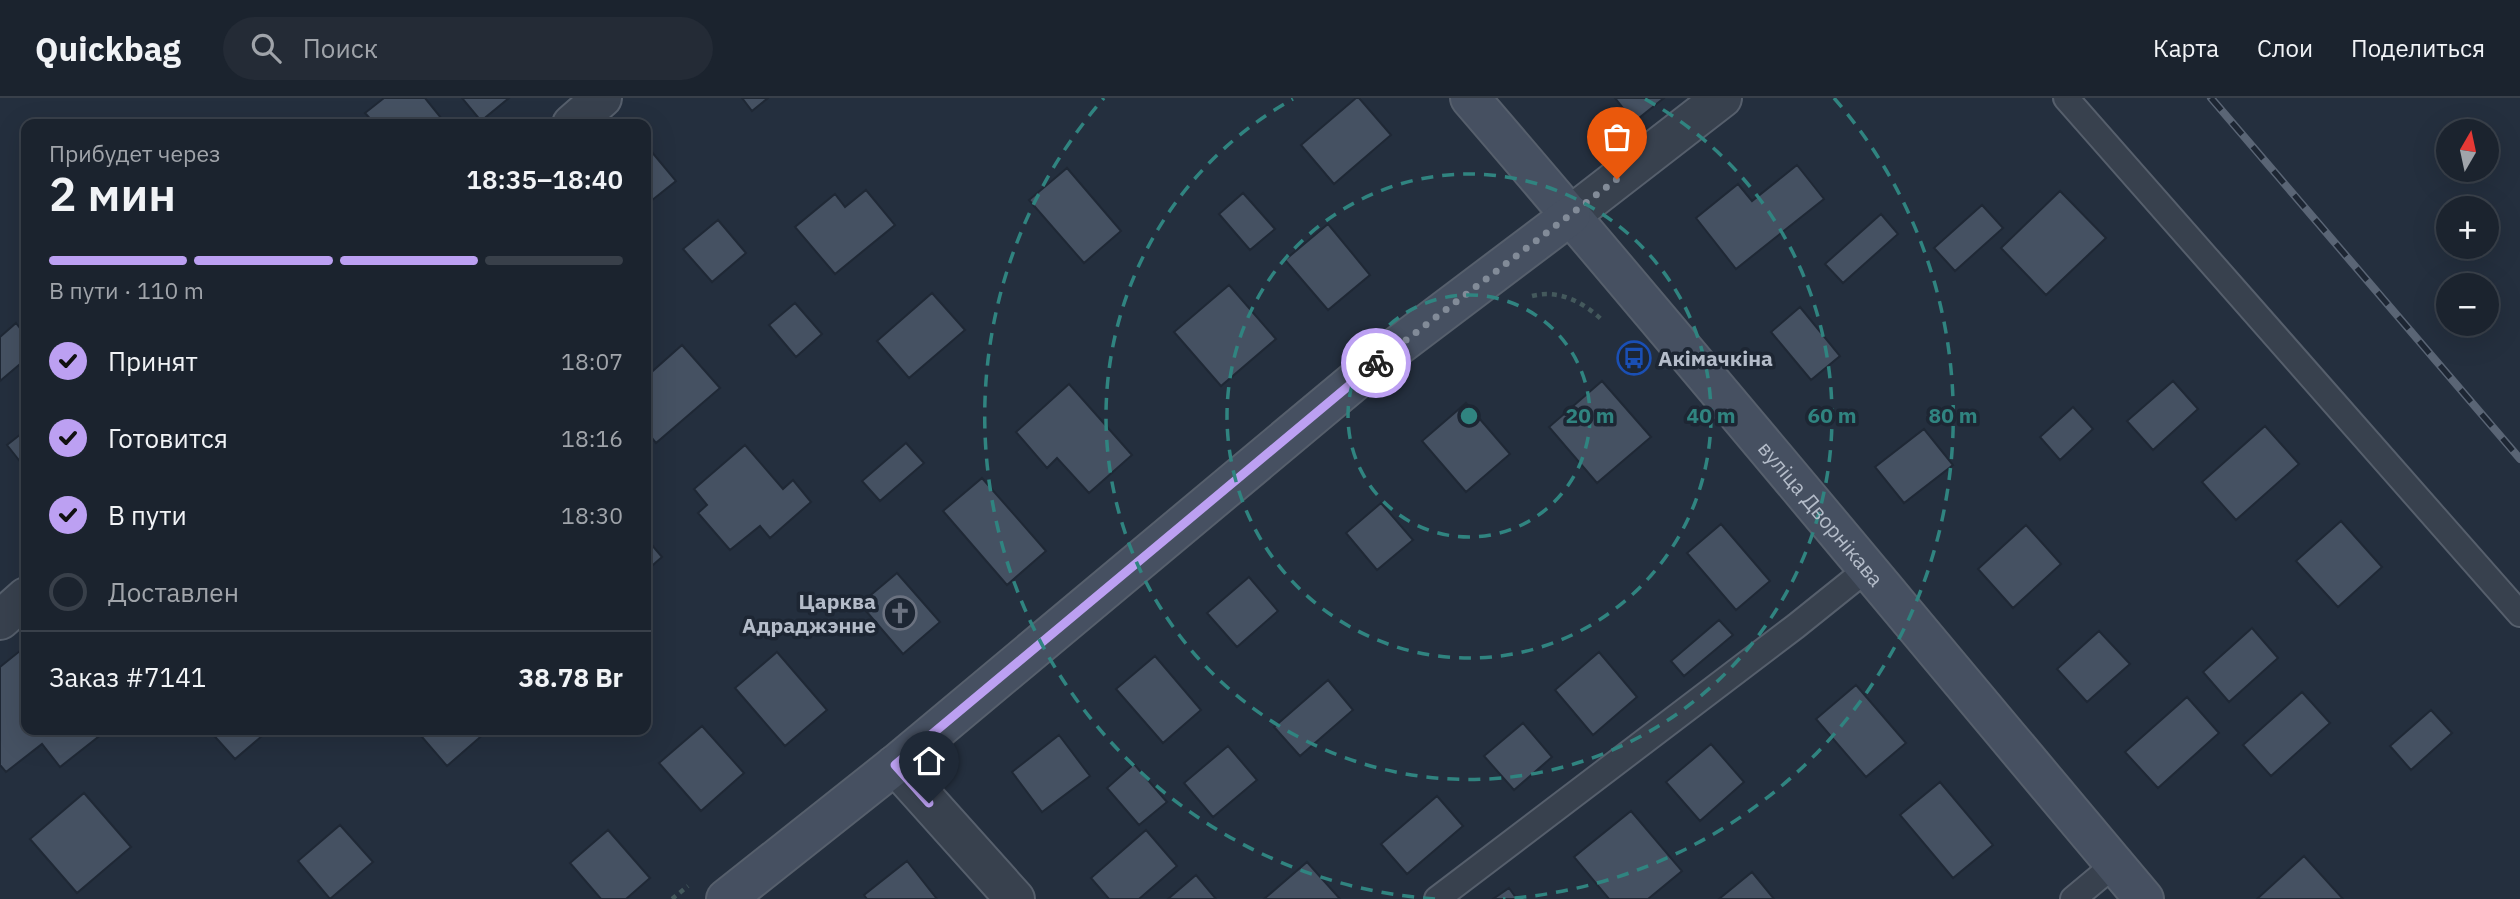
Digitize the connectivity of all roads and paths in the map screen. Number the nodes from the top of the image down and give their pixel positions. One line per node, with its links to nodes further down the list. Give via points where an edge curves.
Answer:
1 (602, 98): 5 (street)
2 (1470, 98): 6 (main road, вуліца Дворнікава)
3 (1723, 98): 6 (street)
4 (2066, 98): 11 (lane)
5 (578, 119)
6 (1571, 215): 9 (main road, вуліца Дворнікава); 13 (main road, via 1387,354)
7 (1520, 299): 8 (path, via 1565,295)
8 (1609, 327)
9 (1867, 569): 14 (main road, вуліца Дворнікава); 17 (lane)
10 (21, 601): 12 (street)
11 (2520, 614)
12 (0, 620)
13 (895, 765): 15 (main road); 16 (street)
14 (2115, 864): 18 (lane); 19 (main road, вуліца Дворнікава)
15 (726, 899)
16 (1015, 899)
17 (1437, 899)
18 (2073, 899)
19 (2144, 899)

